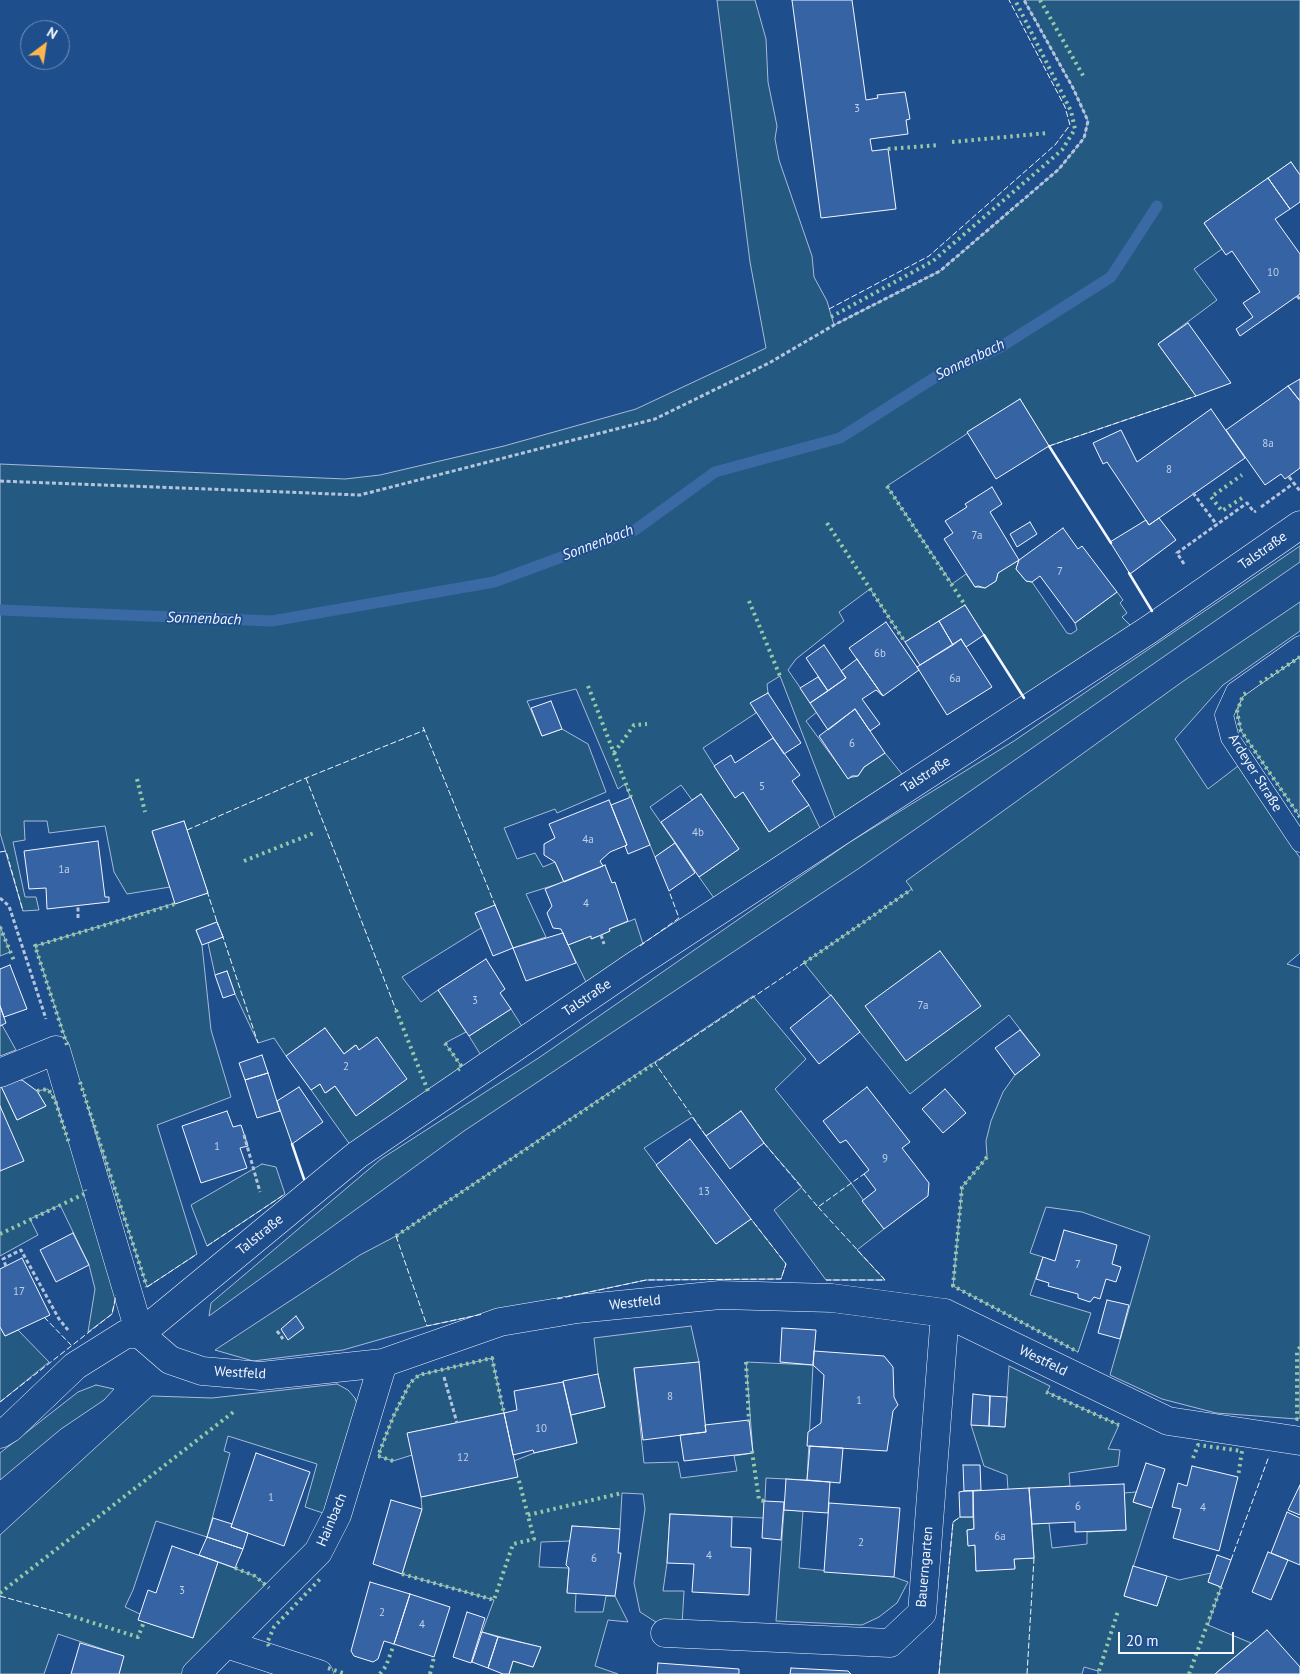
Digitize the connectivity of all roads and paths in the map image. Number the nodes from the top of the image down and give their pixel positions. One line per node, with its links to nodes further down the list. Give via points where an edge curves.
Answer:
1 (1024, 0): 3 (path, via 1088,121 1084,138 1059,169 940,271 834,325 769,363 654,419 360,495)
2 (1289, 477): 4 (path)
3 (0, 480)
4 (1294, 483): 5 (path); 6 (path, via 1254,512 1248,503 1217,525)
5 (1297, 488)
6 (1194, 493)
7 (1300, 524): 16 (street, Talstraße, via 1150,629 634,966 402,1124 357,1155)
8 (1300, 644): 9 (lane, Ardeyer Straße, via 1235,691 1224,715 1230,738)
9 (1300, 843)
10 (0, 898): 13 (path, via 9,906)
11 (78, 906): 12 (path)
12 (78, 918)
13 (56, 1050): 14 (street); 19 (street)
14 (0, 1073)
15 (244, 1135): 16 (path)
16 (270, 1226): 19 (street, Talstraße)
17 (6, 1266): 21 (path, via 3,1259 21,1250 59,1319)
18 (945, 1313): 20 (street, Westfeld, via 832,1298 720,1295 577,1309 510,1321); 25 (street, Westfeld, via 1168,1421); 26 (street, Bauerngarten, via 922,1614 890,1643)
19 (140, 1334): 21 (street, via 126,1334); 22 (street, Westfeld, via 170,1360 202,1371 261,1376)
20 (434, 1345): 22 (street, Westfeld); 23 (path)
21 (92, 1355): 24 (street)
22 (383, 1363): 27 (street, Hainbach, via 338,1515 318,1552)
23 (457, 1423)
24 (0, 1434)
25 (1300, 1440)
26 (665, 1633)
27 (226, 1644): 28 (street, Hainbach); 29 (street)
28 (196, 1674)
29 (319, 1674)

